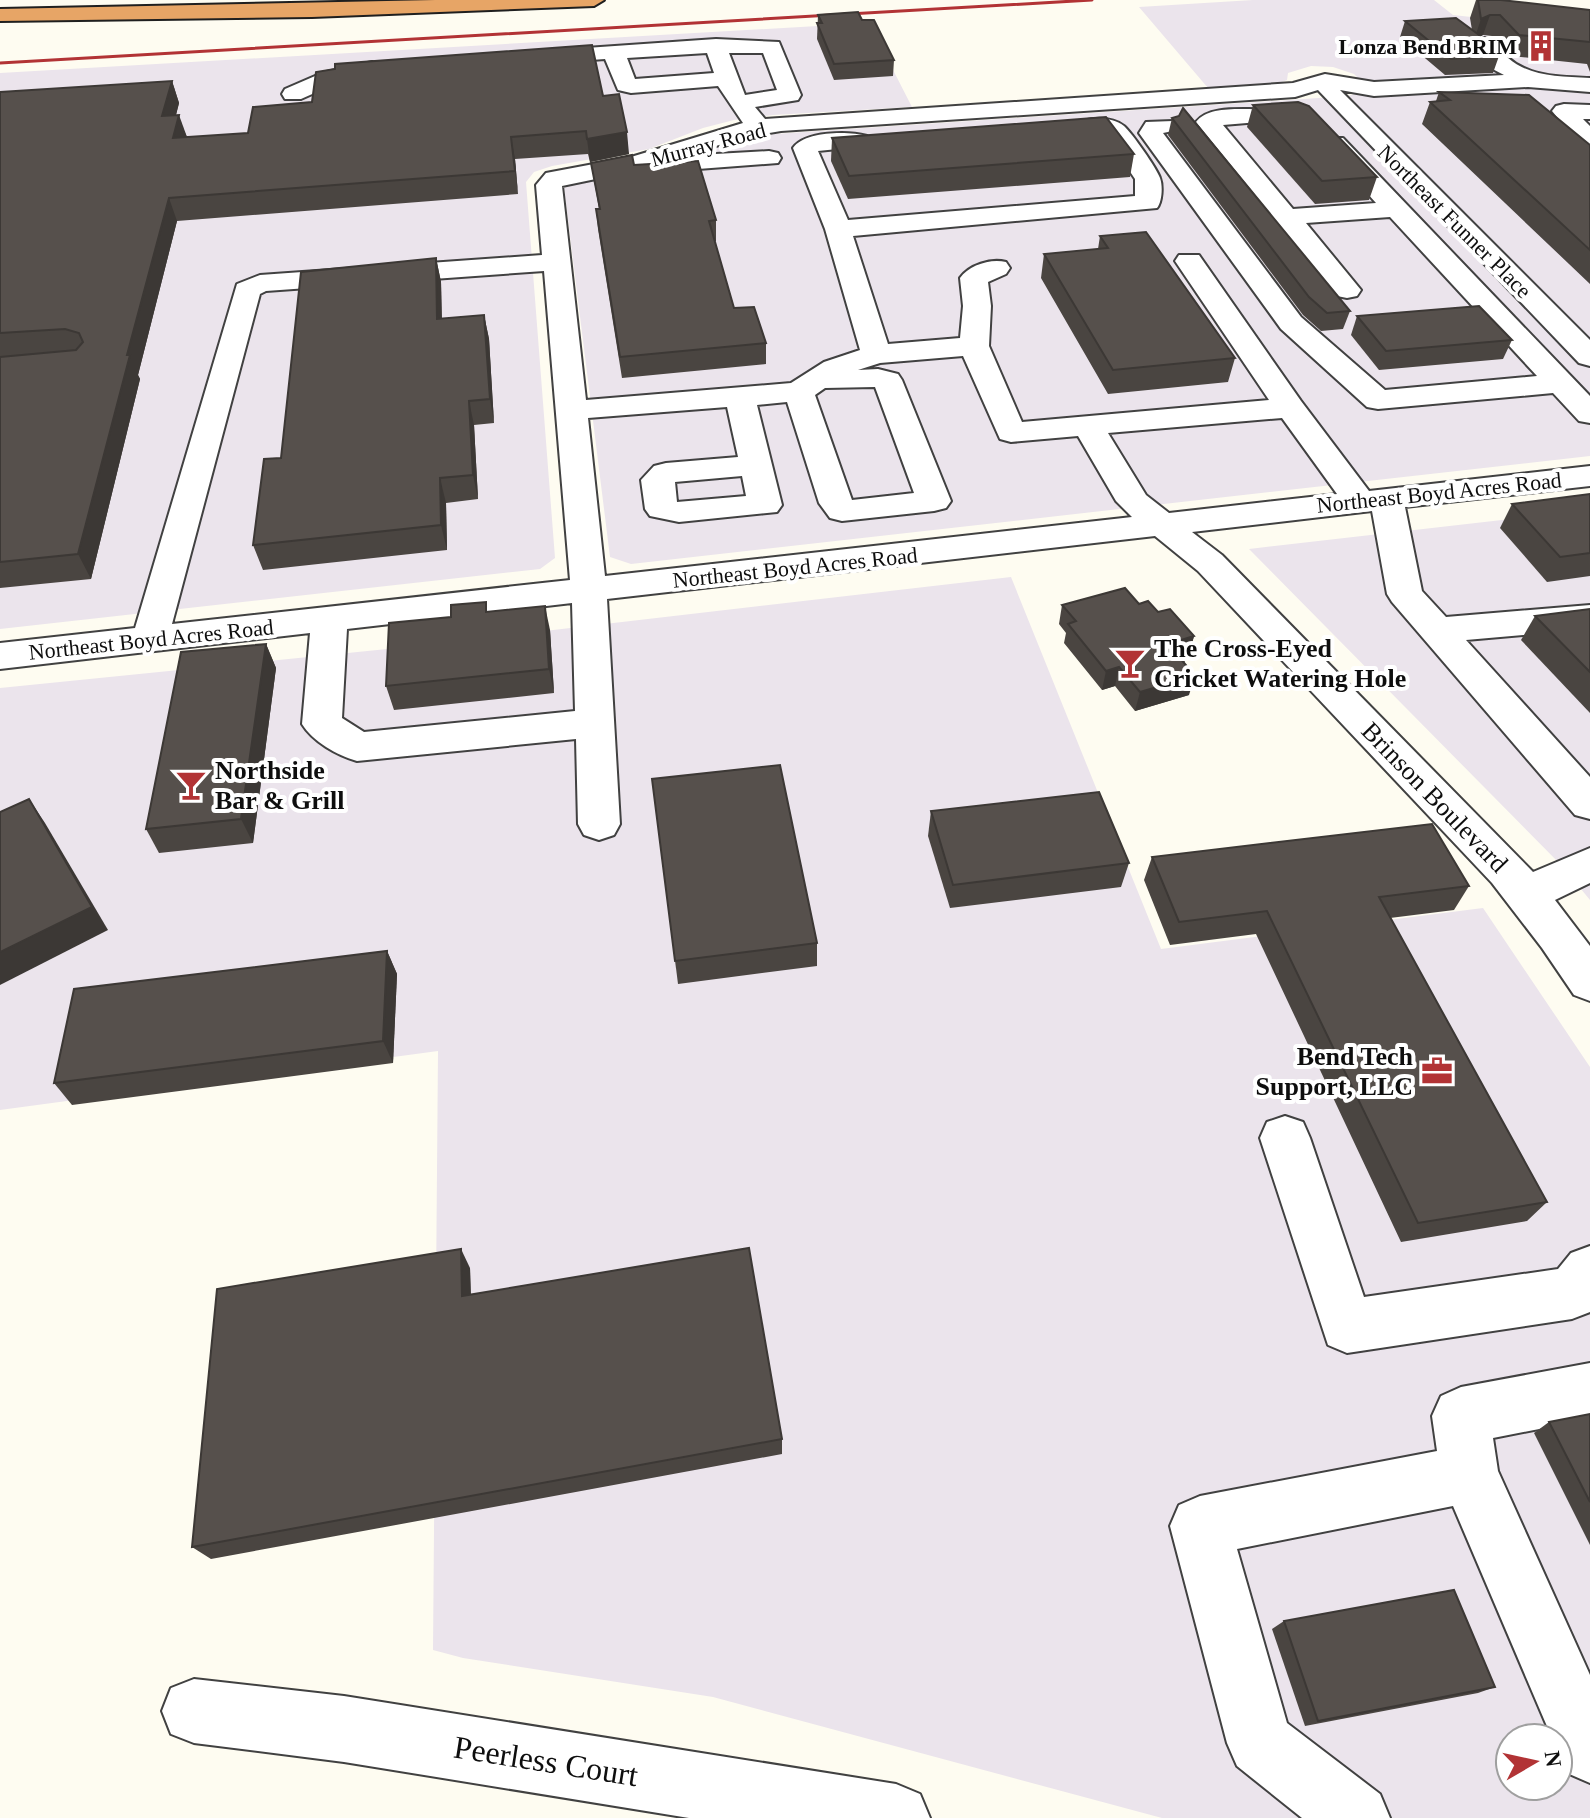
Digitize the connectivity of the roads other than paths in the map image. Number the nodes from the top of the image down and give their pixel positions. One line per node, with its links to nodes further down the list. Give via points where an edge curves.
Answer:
1 (594, 0): 2 (highway)
2 (312, 11): 3 (highway); 4 (highway)
3 (0, 15)
4 (0, 23)
5 (1484, 44): 11 (street, via 1489,58)
6 (521, 58): 7 (street)
7 (617, 61): 8 (street); 8 (street, via 631,86)
8 (721, 62): 16 (street); 16 (street, via 771,47 790,95)
9 (397, 66): 15 (street, via 330,78)
10 (1407, 66): 14 (street)
11 (1532, 80): 13 (street); 14 (street)
12 (1325, 81): 14 (street, via 1374,89); 19 (street, Murray Road, via 1295,90); 32 (street, Northeast Funner Place, via 1330,93)
13 (1590, 85)
14 (1430, 86)
15 (293, 94)
16 (740, 103): 19 (street)
17 (1590, 112): 20 (street, via 1564,111)
18 (1208, 122): 23 (street, via 1304,117); 24 (street); 33 (street, via 1154,127 1151,133 1291,323 1378,400)
19 (760, 128): 21 (street, Murray Road)
20 (1590, 141)
21 (664, 155): 22 (street, via 702,163); 27 (street, Murray Road, via 555,178 549,185)
22 (769, 158)
23 (1397, 209): 24 (street); 33 (street)
24 (1286, 217): 29 (street)
25 (838, 229): 25 (street, via 805,148 811,144 1100,125 1115,131 1148,179 1148,203); 31 (street)
26 (1189, 261): 36 (street)
27 (557, 262): 37 (street, Murray Road); 48 (street, via 260,283 247,290)
28 (996, 268): 30 (street, via 974,278)
29 (1347, 290)
30 (974, 346): 31 (street); 39 (street, via 1011,432)
31 (876, 354): 34 (street, via 835,368)
32 (1590, 357)
33 (1561, 383): 38 (street)
34 (807, 387): 34 (street, via 887,380 934,501 842,511); 35 (street)
35 (740, 397): 37 (street); 40 (street)
36 (1290, 408): 39 (street); 42 (street)
37 (571, 410): 44 (street, Murray Road)
38 (1590, 414)
39 (1087, 425): 43 (street, Brinson Boulevard, via 1133,501)
40 (755, 465)
41 (1590, 476): 42 (street, Northeast Boyd Acres Road)
42 (1372, 500): 43 (street, Northeast Boyd Acres Road); 47 (street, via 1405,594)
43 (1163, 522): 44 (street, Northeast Boyd Acres Road); 54 (street, Brinson Boulevard, via 1221,574)
44 (589, 590): 46 (street, Northeast Boyd Acres Road); 50 (street, Murray Road)
45 (1590, 617): 47 (street)
46 (329, 619): 48 (street, Northeast Boyd Acres Road); 50 (street, via 322,724 357,747)
47 (1436, 630): 51 (street)
48 (150, 639): 49 (street, Northeast Boyd Acres Road)
49 (0, 656)
50 (594, 723): 52 (street, Murray Road)
51 (1590, 804)
52 (599, 824)
53 (1590, 864): 54 (street)
54 (1526, 894): 55 (street, Brinson Boulevard)
55 (1590, 982)
56 (1285, 1138): 57 (street, via 1347,1326 1572,1293)
57 (1590, 1271)
58 (1590, 1391): 59 (street, via 1461,1416)
59 (1469, 1474): 61 (street); 63 (street, via 1200,1526 1260,1743)
60 (194, 1711): 62 (street, Peerless Court, via 344,1729)
61 (1590, 1750)
62 (896, 1818)
63 (1356, 1818)

